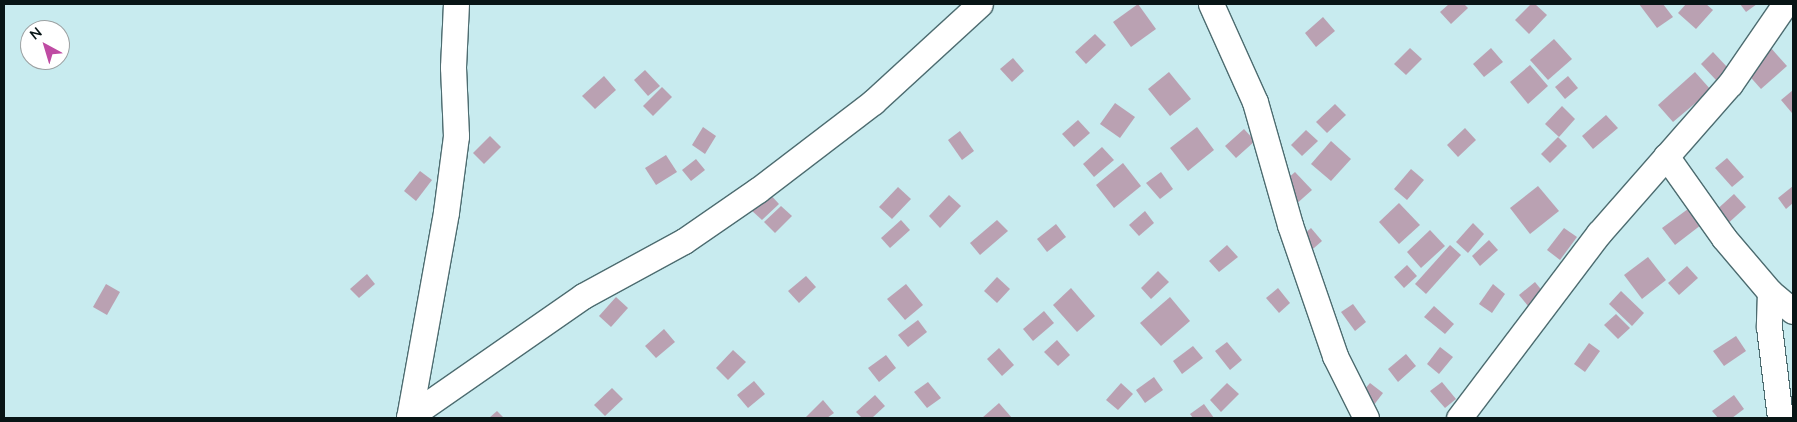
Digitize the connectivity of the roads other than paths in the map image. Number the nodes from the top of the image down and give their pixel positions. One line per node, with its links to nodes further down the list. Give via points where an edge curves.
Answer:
1 (456, 4): 8 (street, via 453,67 456,136 446,212)
2 (980, 4): 8 (street, via 873,102 758,190 684,241 583,296)
3 (1211, 4): 9 (street, via 1255,102 1290,225 1335,356)
4 (1785, 4): 5 (street, via 1730,84)
5 (1666, 156): 6 (street, via 1724,238); 10 (street, via 1599,233)
6 (1770, 292): 7 (street); 11 (street, via 1769,327)
7 (1793, 311)
8 (409, 418)
9 (1366, 418)
10 (1460, 418)
11 (1780, 418)

